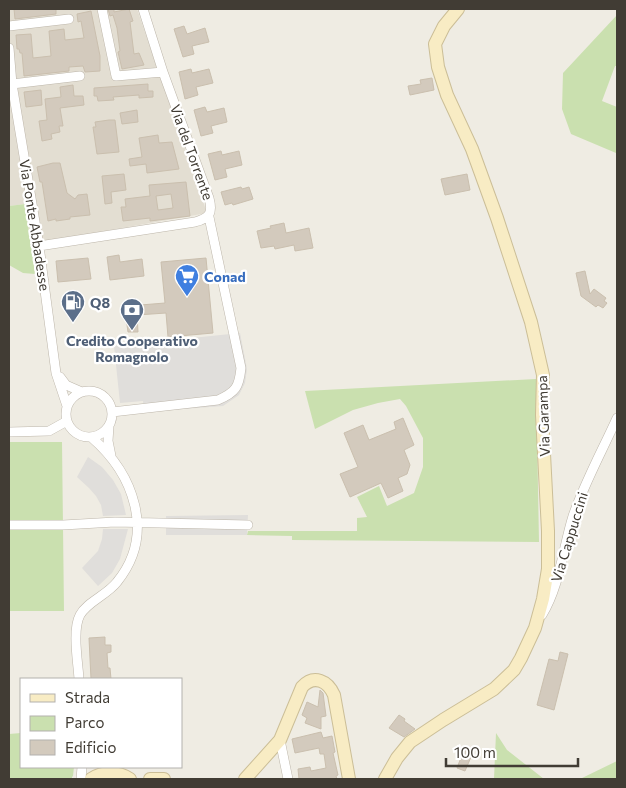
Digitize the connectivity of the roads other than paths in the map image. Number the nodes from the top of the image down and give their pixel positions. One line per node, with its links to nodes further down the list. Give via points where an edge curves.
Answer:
1 (102, 9): 7 (street, via 116,76)
2 (143, 9): 7 (street, Via del Torrente)
3 (458, 9): 26 (street, Via Garampa, via 435,44 438,67 497,218 531,322 542,375 548,569)
4 (69, 19): 5 (street)
5 (9, 26)
6 (9, 48): 9 (street, Via Ponte Abbadesse)
7 (163, 72): 11 (street, Via del Torrente, via 209,198 212,208)
8 (80, 76): 9 (street)
9 (12, 84): 10 (street, Via Ponte Abbadesse)
10 (12, 106): 12 (street, Via Ponte Abbadesse)
11 (209, 217): 12 (street, Via del Torrente, via 195,222); 16 (street, via 241,368 240,380 233,394 218,400)
12 (40, 246): 13 (street, Via Ponte Abbadesse)
13 (56, 373): 14 (street, via 66,385); 15 (street, Via Ponte Abbadesse)
14 (82, 392): 15 (street); 16 (street, via 102,395)
15 (67, 406): 18 (street)
16 (112, 412): 19 (street)
17 (617, 418): 26 (street, Via Cappuccini, via 584,488 550,601)
18 (67, 421): 20 (street, via 49,431); 21 (street, via 78,434)
19 (109, 426): 21 (street); 22 (street)
20 (9, 432)
21 (92, 437): 22 (street)
22 (111, 457): 23 (street, via 130,490)
23 (137, 523): 24 (street); 25 (street); 27 (street, via 136,543 124,573 80,614 76,630)
24 (9, 525)
25 (248, 525)
26 (535, 628): 38 (street, Via Garampa, via 521,658 504,681 410,742 396,758)
27 (79, 678)
28 (280, 740): 35 (street); 36 (street); 37 (street, via 302,687 310,680 323,682 334,696)
29 (99, 768): 30 (street)
30 (109, 773): 31 (street); 32 (street)
31 (91, 779)
32 (130, 779)
33 (150, 779): 34 (street)
34 (164, 779)
35 (246, 779)
36 (288, 779)
37 (349, 779)
38 (385, 779)

